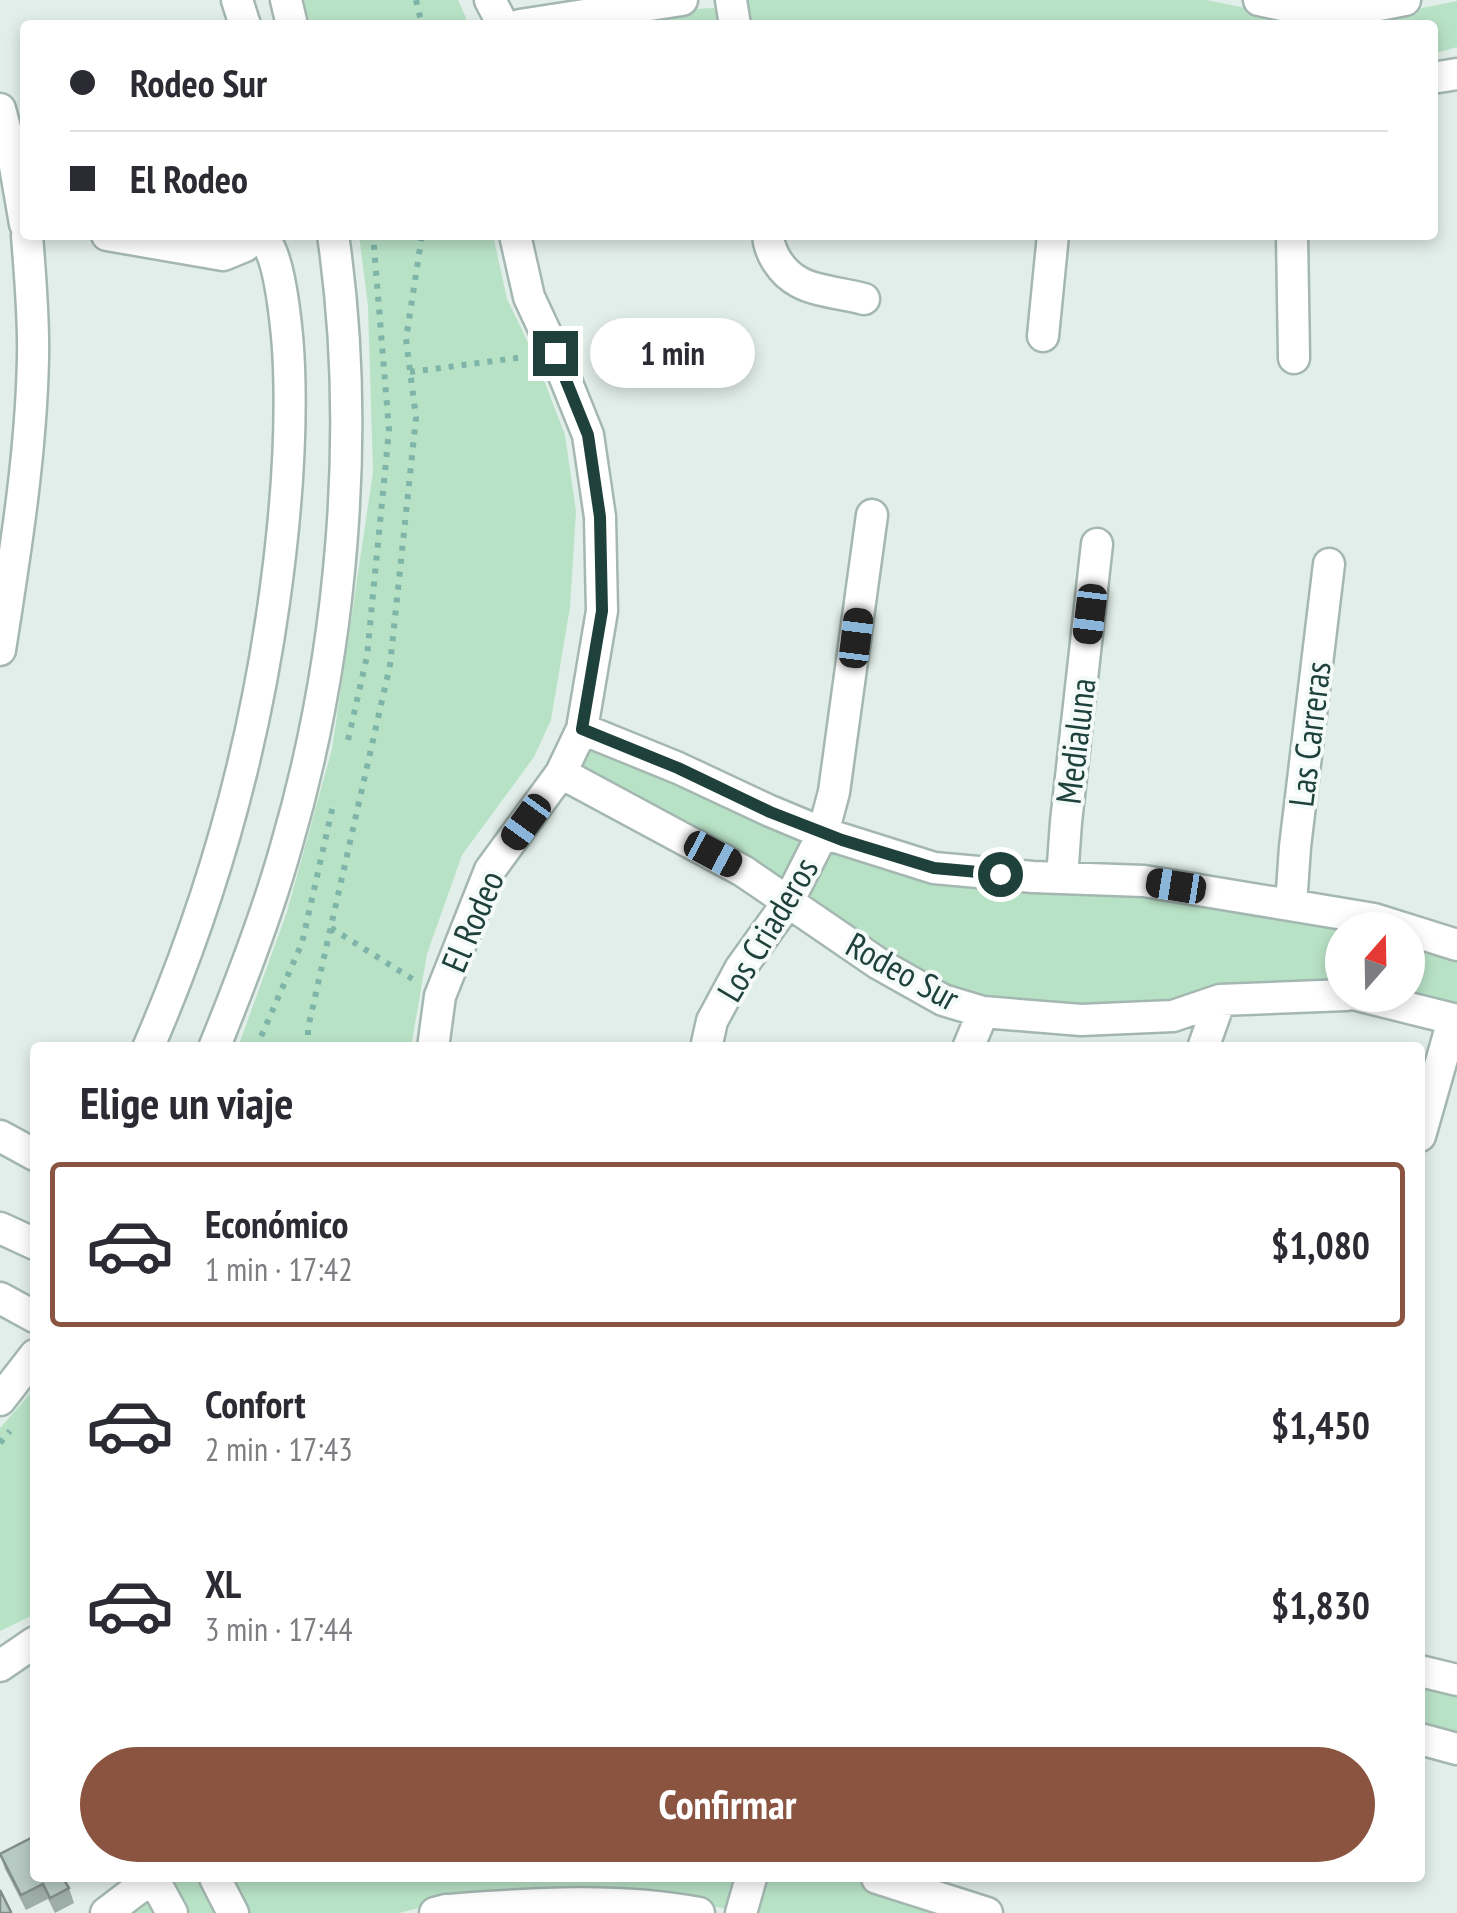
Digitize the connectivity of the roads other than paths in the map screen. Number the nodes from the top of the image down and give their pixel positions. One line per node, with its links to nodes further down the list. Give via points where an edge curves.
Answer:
1 (682, 0): 5 (street)
2 (1405, 0): 4 (street)
3 (1268, 1): 4 (street)
4 (1366, 17)
5 (552, 20)
6 (0, 109): 7 (street)
7 (20, 195)
8 (27, 240): 23 (street, via 29,423)
9 (136, 240): 10 (street, via 223,255)
10 (252, 240)
11 (262, 240): 38 (street, via 276,269 288,340 291,421 278,577 238,792 196,928)
12 (334, 240): 39 (street, via 345,454 326,666 286,846)
13 (516, 240): 24 (street, El Rodeo, via 529,297 588,435 600,517 602,611)
14 (768, 240): 17 (street, via 800,284)
15 (1053, 240): 18 (street)
16 (1292, 240): 19 (street)
17 (864, 298)
18 (1043, 336)
19 (1294, 358)
20 (872, 515): 26 (street, Los Criaderos)
21 (1098, 544): 27 (street, Medialuna)
22 (1330, 564): 29 (street, Las Carreras)
23 (0, 650)
24 (582, 729): 25 (street, El Rodeo); 26 (street)
25 (561, 774): 28 (street, Rodeo Sur); 40 (street, El Rodeo, via 490,870 440,996)
26 (823, 833): 27 (street, via 934,868); 28 (street, Los Criaderos)
27 (1062, 878): 29 (street, via 1144,881)
28 (788, 902): 35 (street, Rodeo Sur, via 943,1000); 41 (street, Los Criaderos, via 740,968)
29 (1291, 905): 30 (street)
30 (1325, 913)
31 (1425, 937): 32 (street)
32 (1457, 945)
33 (1325, 996): 34 (street, Rodeo Sur)
34 (1220, 1000): 35 (street, Rodeo Sur, via 1154,1017 1081,1020); 43 (street)
35 (984, 1012): 42 (street)
36 (1424, 1012): 37 (street)
37 (1455, 1020): 44 (street)
38 (150, 1042)
39 (216, 1042)
40 (434, 1042)
41 (707, 1042)
42 (971, 1042)
43 (1205, 1042)
44 (1425, 1119)
45 (0, 1136): 46 (street)
46 (30, 1152)
47 (0, 1228): 48 (street)
48 (30, 1242)
49 (0, 1298): 50 (street)
50 (30, 1314)
51 (30, 1361): 52 (street)
52 (0, 1400)
53 (30, 1648): 54 (street)
54 (0, 1666)
55 (1425, 1672): 56 (street)
56 (1457, 1680)
57 (1425, 1741): 58 (street)
58 (1457, 1749)
59 (148, 1882): 65 (street)
60 (155, 1882): 66 (street)
61 (217, 1882): 67 (street)
62 (750, 1882): 70 (street)
63 (890, 1882): 71 (street)
64 (634, 1909): 68 (street, via 556,1902); 69 (street)
65 (106, 1913)
66 (172, 1913)
67 (233, 1913)
68 (434, 1913)
69 (700, 1913)
70 (741, 1913)
71 (987, 1913)

